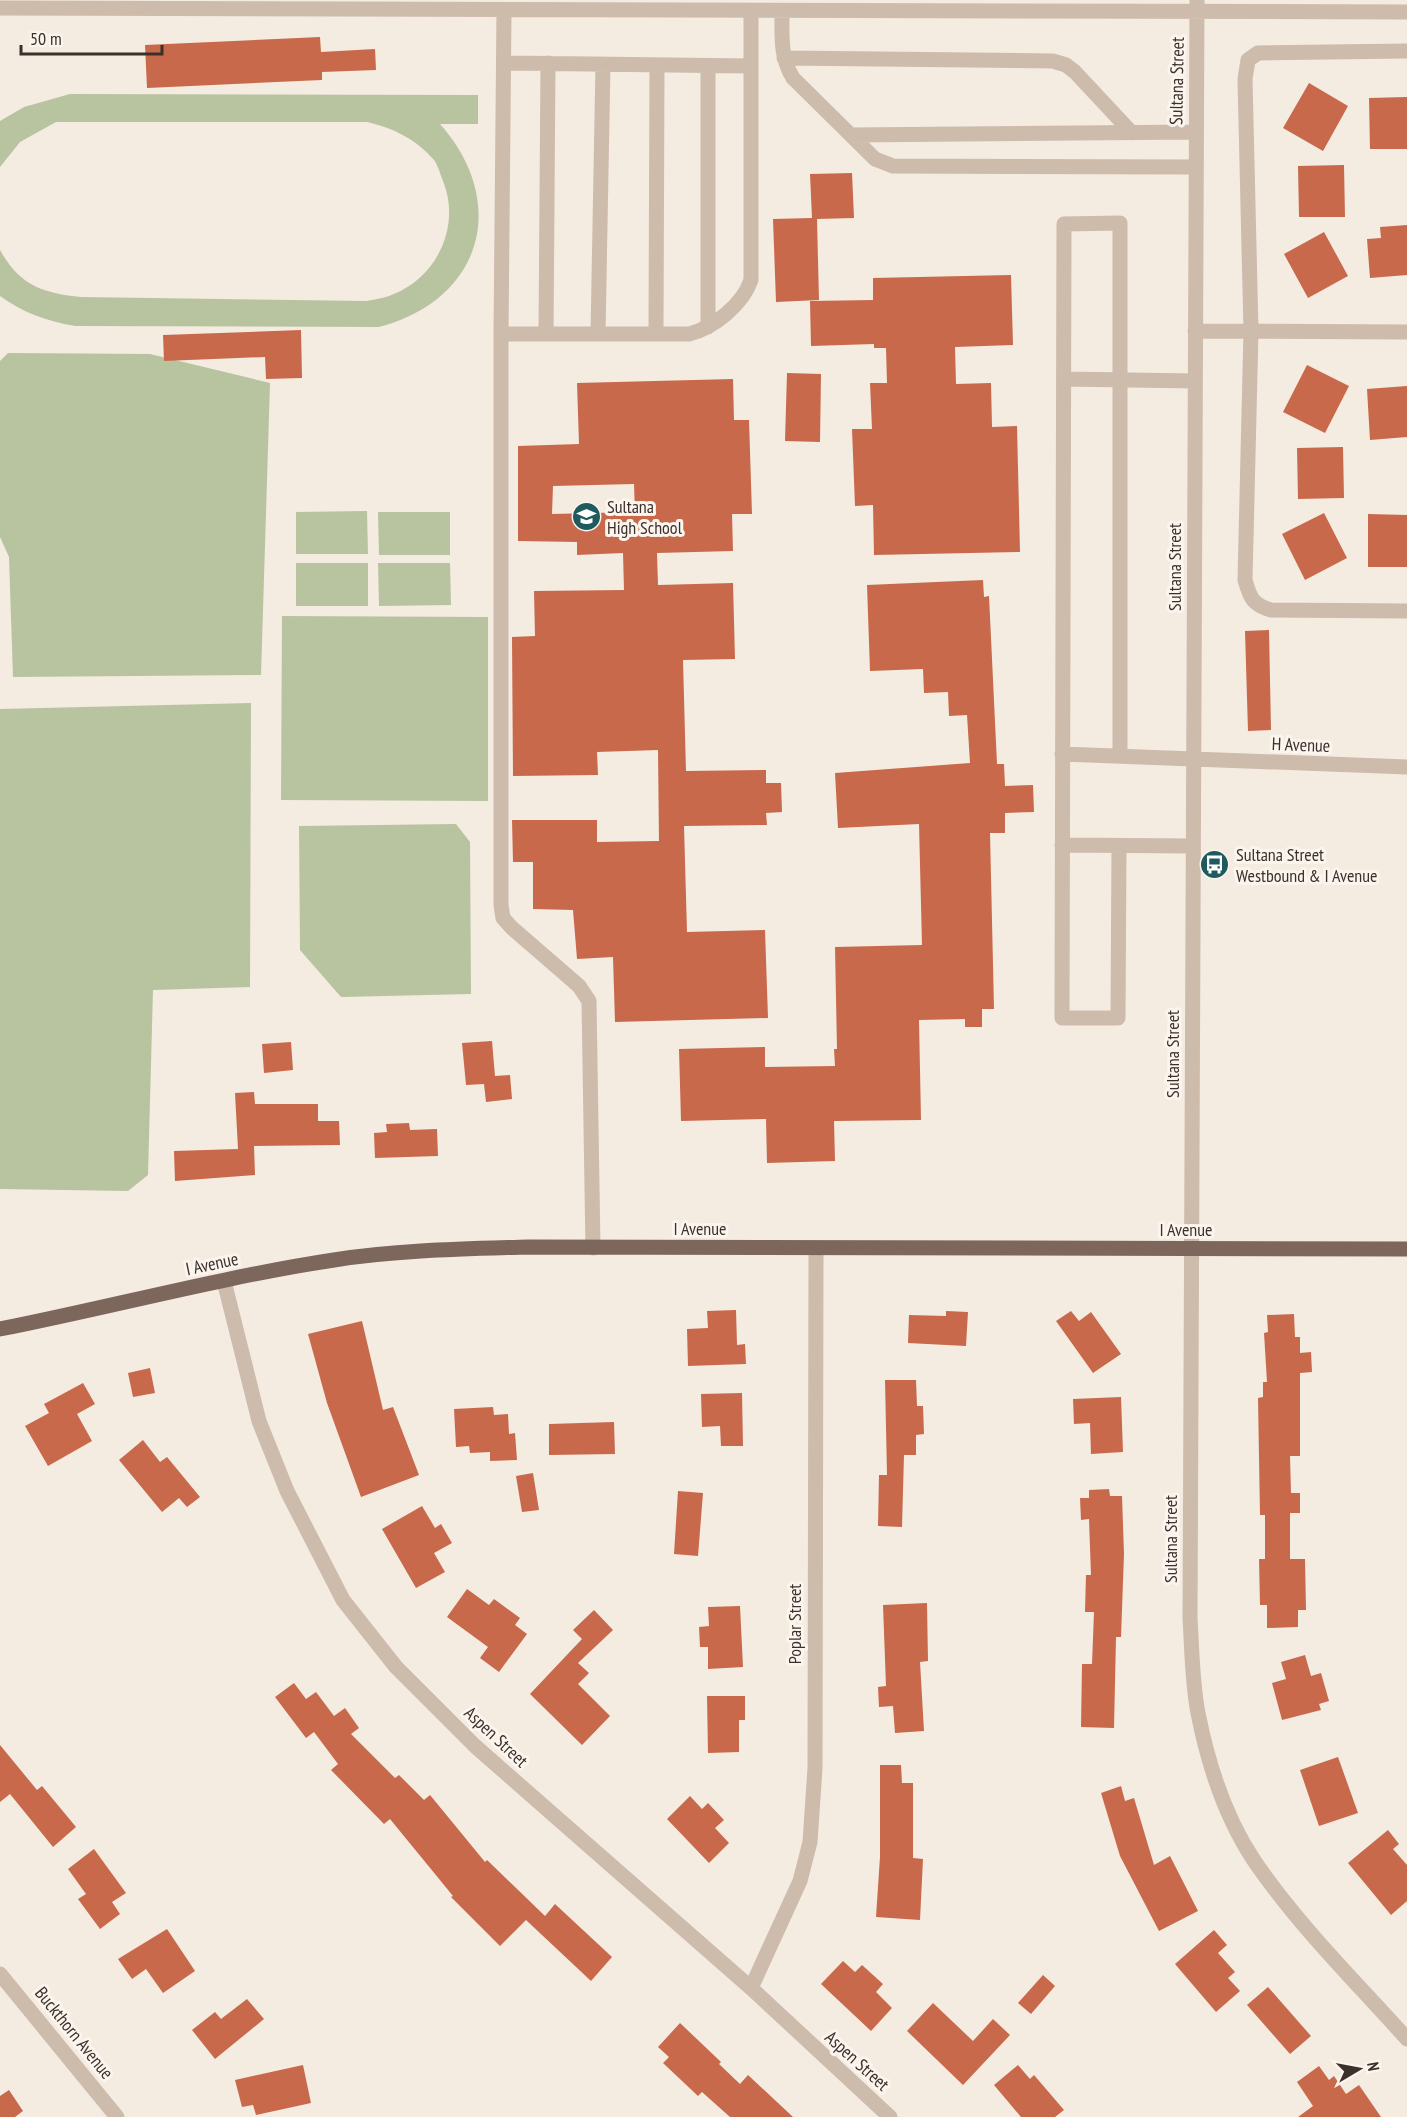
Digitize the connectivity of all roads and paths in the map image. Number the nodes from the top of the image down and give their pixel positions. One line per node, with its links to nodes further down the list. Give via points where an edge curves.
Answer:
1 (1197, 5): 5 (street); 6 (street); 15 (street, Sultana Street)
2 (0, 8): 3 (street)
3 (504, 11): 4 (street); 9 (street)
4 (751, 12): 5 (street); 14 (street)
5 (782, 12): 8 (street)
6 (1407, 12)
7 (1407, 51): 20 (street, via 1258,53 1248,60 1245,79)
8 (784, 58): 16 (street, via 1053,61 1075,72); 17 (street, via 794,78)
9 (504, 63): 10 (street); 23 (street)
10 (548, 63): 11 (street); 24 (street)
11 (603, 64): 12 (street); 25 (street)
12 (657, 65): 13 (street); 26 (street)
13 (708, 66): 14 (street); 19 (street)
14 (751, 66): 19 (street, via 752,280 746,295)
15 (1196, 132): 16 (street); 18 (street, Sultana Street)
16 (1132, 133): 17 (street)
17 (852, 135): 18 (street, via 875,159 893,166)
18 (1196, 167): 21 (street, Sultana Street)
19 (708, 327): 26 (street, via 689,334)
20 (1251, 331): 21 (street); 22 (street); 30 (street, via 1245,580 1250,599 1271,610)
21 (1195, 332): 29 (street, Sultana Street)
22 (1407, 332)
23 (501, 334): 24 (street); 38 (street, via 501,905 503,918 512,928 579,986 589,1001)
24 (546, 334): 25 (street)
25 (598, 334): 26 (street)
26 (657, 334)
27 (1064, 379): 28 (street); 28 (street, via 1064,224 1120,223); 31 (street)
28 (1119, 381): 29 (street); 32 (street)
29 (1195, 381): 33 (street, Sultana Street)
30 (1407, 611)
31 (1062, 754): 32 (street, H Avenue); 35 (street)
32 (1120, 755): 33 (street, H Avenue)
33 (1193, 761): 34 (street, H Avenue); 37 (street, Sultana Street)
34 (1407, 767)
35 (1062, 845): 36 (street); 36 (street, via 1062,1018 1118,1017)
36 (1119, 846): 37 (street)
37 (1192, 846): 40 (street, Sultana Street)
38 (593, 1248): 39 (main road, I Avenue); 42 (main road, I Avenue, via 389,1254)
39 (816, 1249): 40 (main road, I Avenue); 45 (street, Poplar Street, via 815,1768 810,1842 800,1881)
40 (1192, 1249): 41 (main road, I Avenue); 46 (street, Sultana Street, via 1190,1618 1198,1713 1212,1765 1230,1815 1254,1860 1284,1901)
41 (1407, 1249)
42 (224, 1281): 43 (main road, I Avenue); 45 (street, Aspen Street, via 259,1421 304,1529 343,1600 396,1667 475,1746)
43 (0, 1329)
44 (0, 1974): 47 (street, Buckthorn Avenue)
45 (752, 1988): 48 (street, Aspen Street)
46 (1407, 2039)
47 (117, 2117)
48 (890, 2117)

